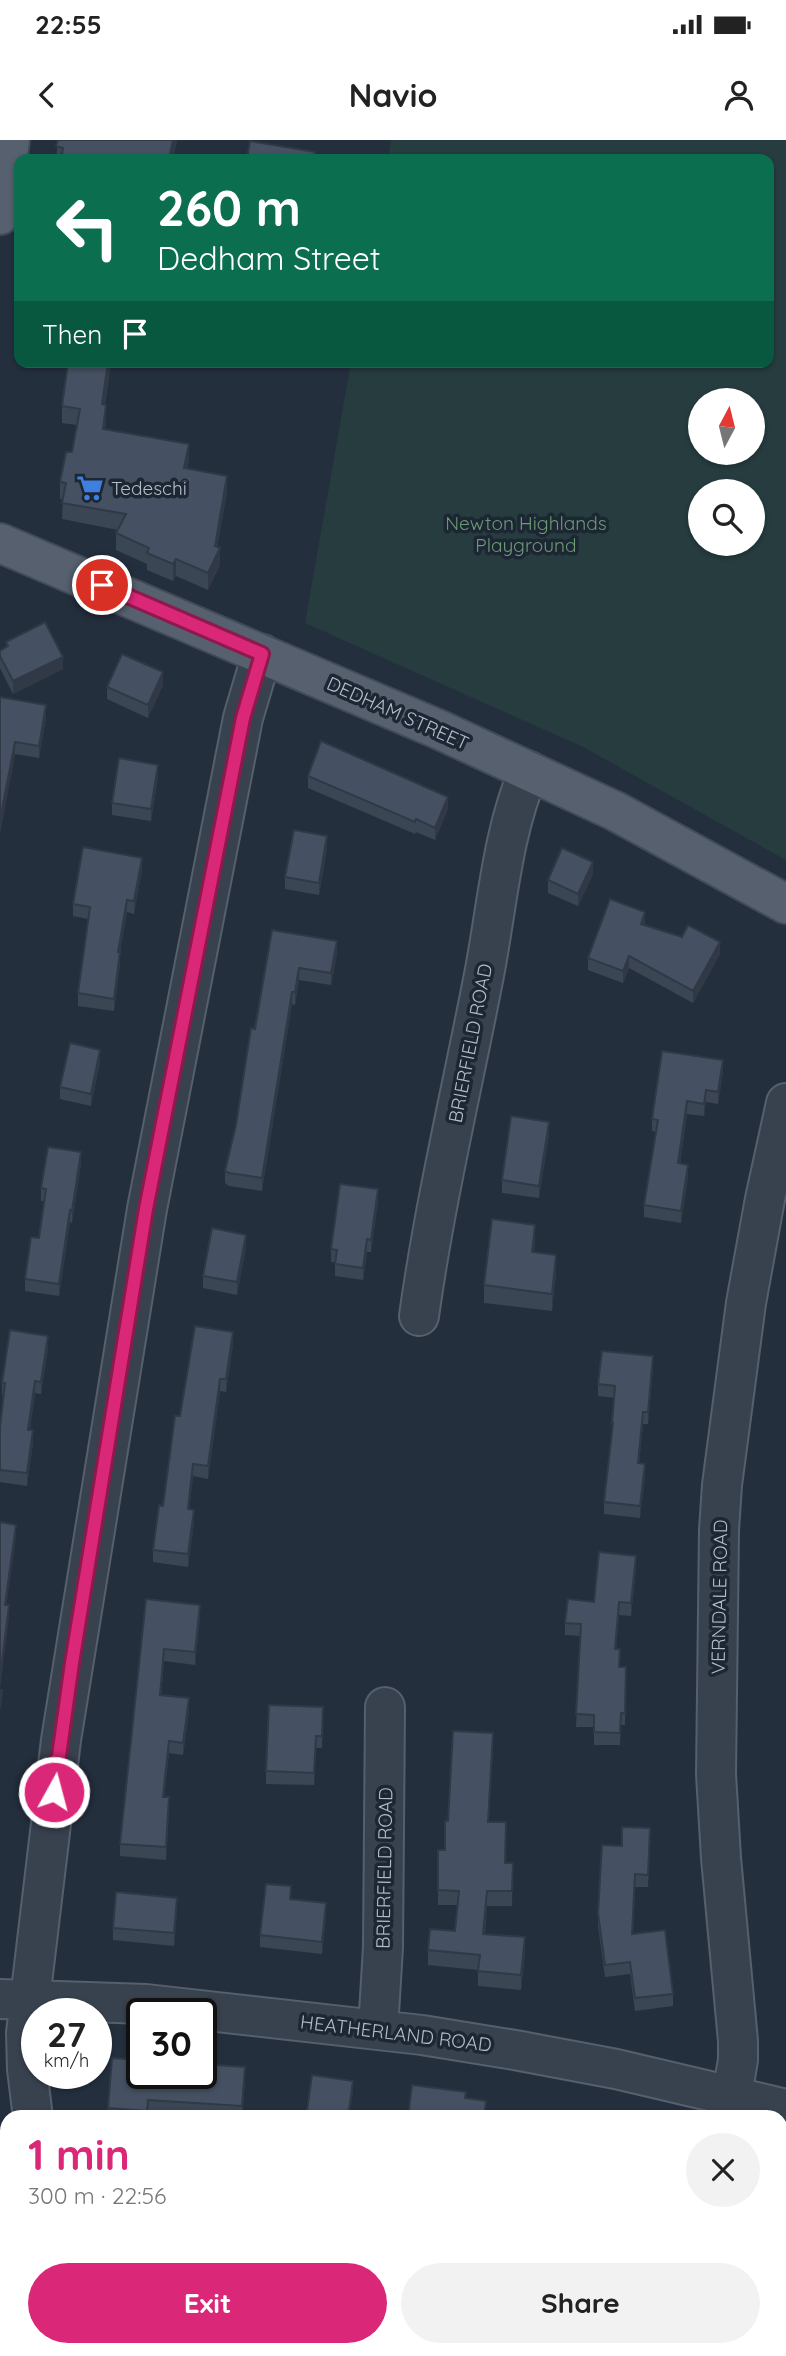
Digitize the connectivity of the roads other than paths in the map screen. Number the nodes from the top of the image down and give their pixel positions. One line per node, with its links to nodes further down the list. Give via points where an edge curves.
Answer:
1 (10, 140): 2 (main road)
2 (0, 215)
3 (0, 543): 4 (main road, DEDHAM STREET)
4 (262, 654): 5 (main road, DEDHAM STREET); 10 (street, via 243,718 146,1209 61,1740)
5 (529, 771): 6 (main road, DEDHAM STREET, via 615,811); 8 (street, BRIERFIELD ROAD, via 510,830)
6 (786, 904)
7 (786, 1103): 12 (street, VERNDALE ROAD, via 746,1303 719,1530 716,1774 738,2041)
8 (419, 1316)
9 (385, 1707): 11 (street, BRIERFIELD ROAD)
10 (14, 2000): 11 (street, HEATHERLAND ROAD, via 160,2005); 14 (street)
11 (378, 2030): 12 (street, HEATHERLAND ROAD, via 515,2049)
12 (732, 2095): 13 (street, HEATHERLAND ROAD)
13 (786, 2109)
14 (32, 2110)

